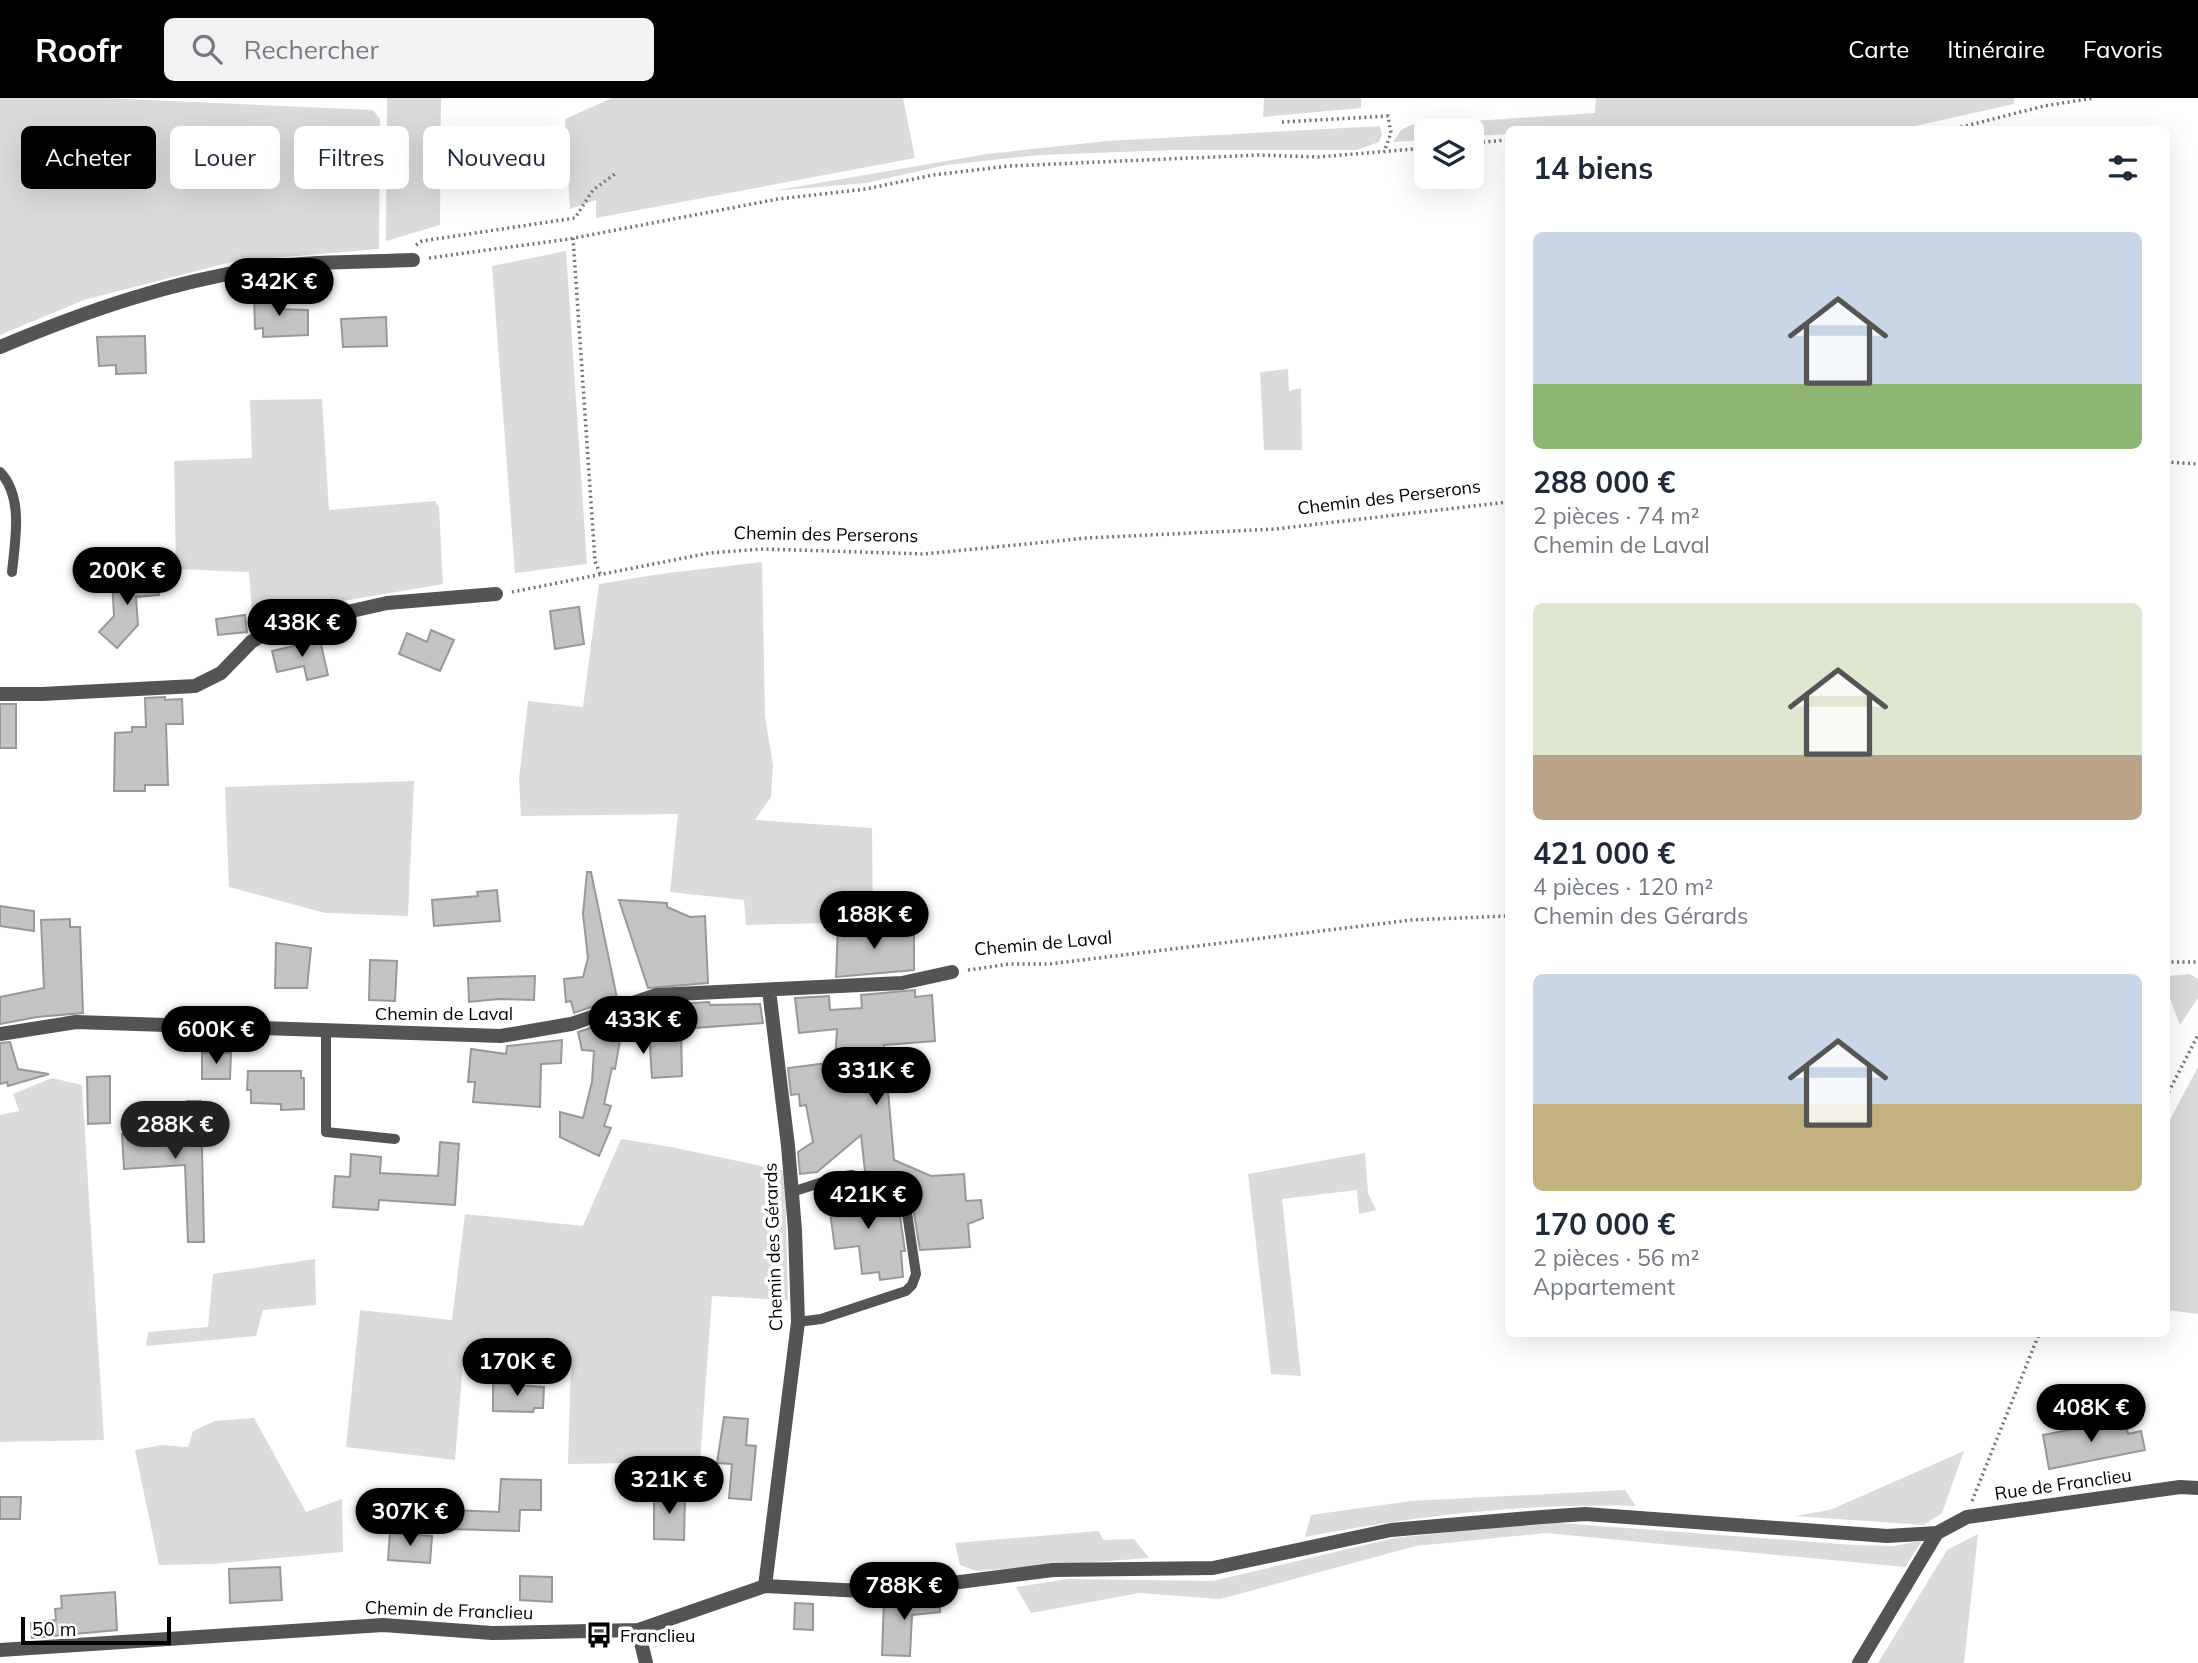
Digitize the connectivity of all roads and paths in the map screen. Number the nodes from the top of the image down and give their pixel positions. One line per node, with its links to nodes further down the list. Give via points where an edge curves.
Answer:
1 (2094, 98): 3 (path)
2 (1282, 122): 7 (path, via 1388,116 1391,133)
3 (1966, 126)
4 (1505, 140): 5 (path)
5 (1484, 142)
6 (1414, 149): 7 (path)
7 (1384, 152): 9 (path, via 1009,166 778,199)
8 (615, 174): 11 (path, via 593,190 575,218 422,242)
9 (573, 238): 10 (path); 18 (path, via 595,561)
10 (413, 260): 11 (street)
11 (393, 261): 12 (street, via 267,268 208,278 124,299)
12 (0, 347)
13 (2170, 462): 14 (path)
14 (2198, 464)
15 (0, 472): 17 (lane, via 12,489 16,526)
16 (1505, 502): 18 (path, Chemin des Perserons, via 1275,529 1087,538 924,554 764,549 709,553)
17 (12, 572)
18 (601, 576): 19 (path, Chemin des Perserons)
19 (496, 594): 20 (street, via 387,603 272,629 251,642 221,673 195,686)
20 (0, 694)
21 (1505, 916): 24 (path, Chemin de Laval, via 1411,920)
22 (2170, 962): 23 (path)
23 (2198, 962)
24 (952, 972): 25 (street, Chemin de Laval, via 902,983)
25 (769, 990): 26 (street, Chemin de Laval, via 656,995 571,1024 501,1036); 31 (street, Chemin des Gérards)
26 (326, 1030): 27 (street, Chemin de Laval, via 76,1022); 30 (lane, via 326,1132)
27 (0, 1034)
28 (2198, 1035): 29 (path)
29 (2170, 1089)
30 (395, 1139)
31 (792, 1192): 32 (street, Chemin des Gérards); 32 (lane, via 852,1175 870,1181 879,1195 899,1203 907,1213 916,1273 906,1291 821,1320)
32 (798, 1322): 37 (street, Chemin des Gérards)
33 (2038, 1337): 35 (path)
34 (2198, 1489): 35 (street, Rue de Franclieu, via 2180,1487)
35 (1967, 1517): 36 (street, Rue de Franclieu)
36 (1937, 1533): 37 (street, via 1851,1535 1585,1514 1391,1530 1213,1568 1053,1570 882,1592); 41 (street)
37 (765, 1586): 38 (street, Chemin de Franclieu)
38 (638, 1630): 39 (street, Chemin de Franclieu, via 492,1633 383,1625); 40 (street)
39 (0, 1650)
40 (646, 1663)
41 (1859, 1663)

